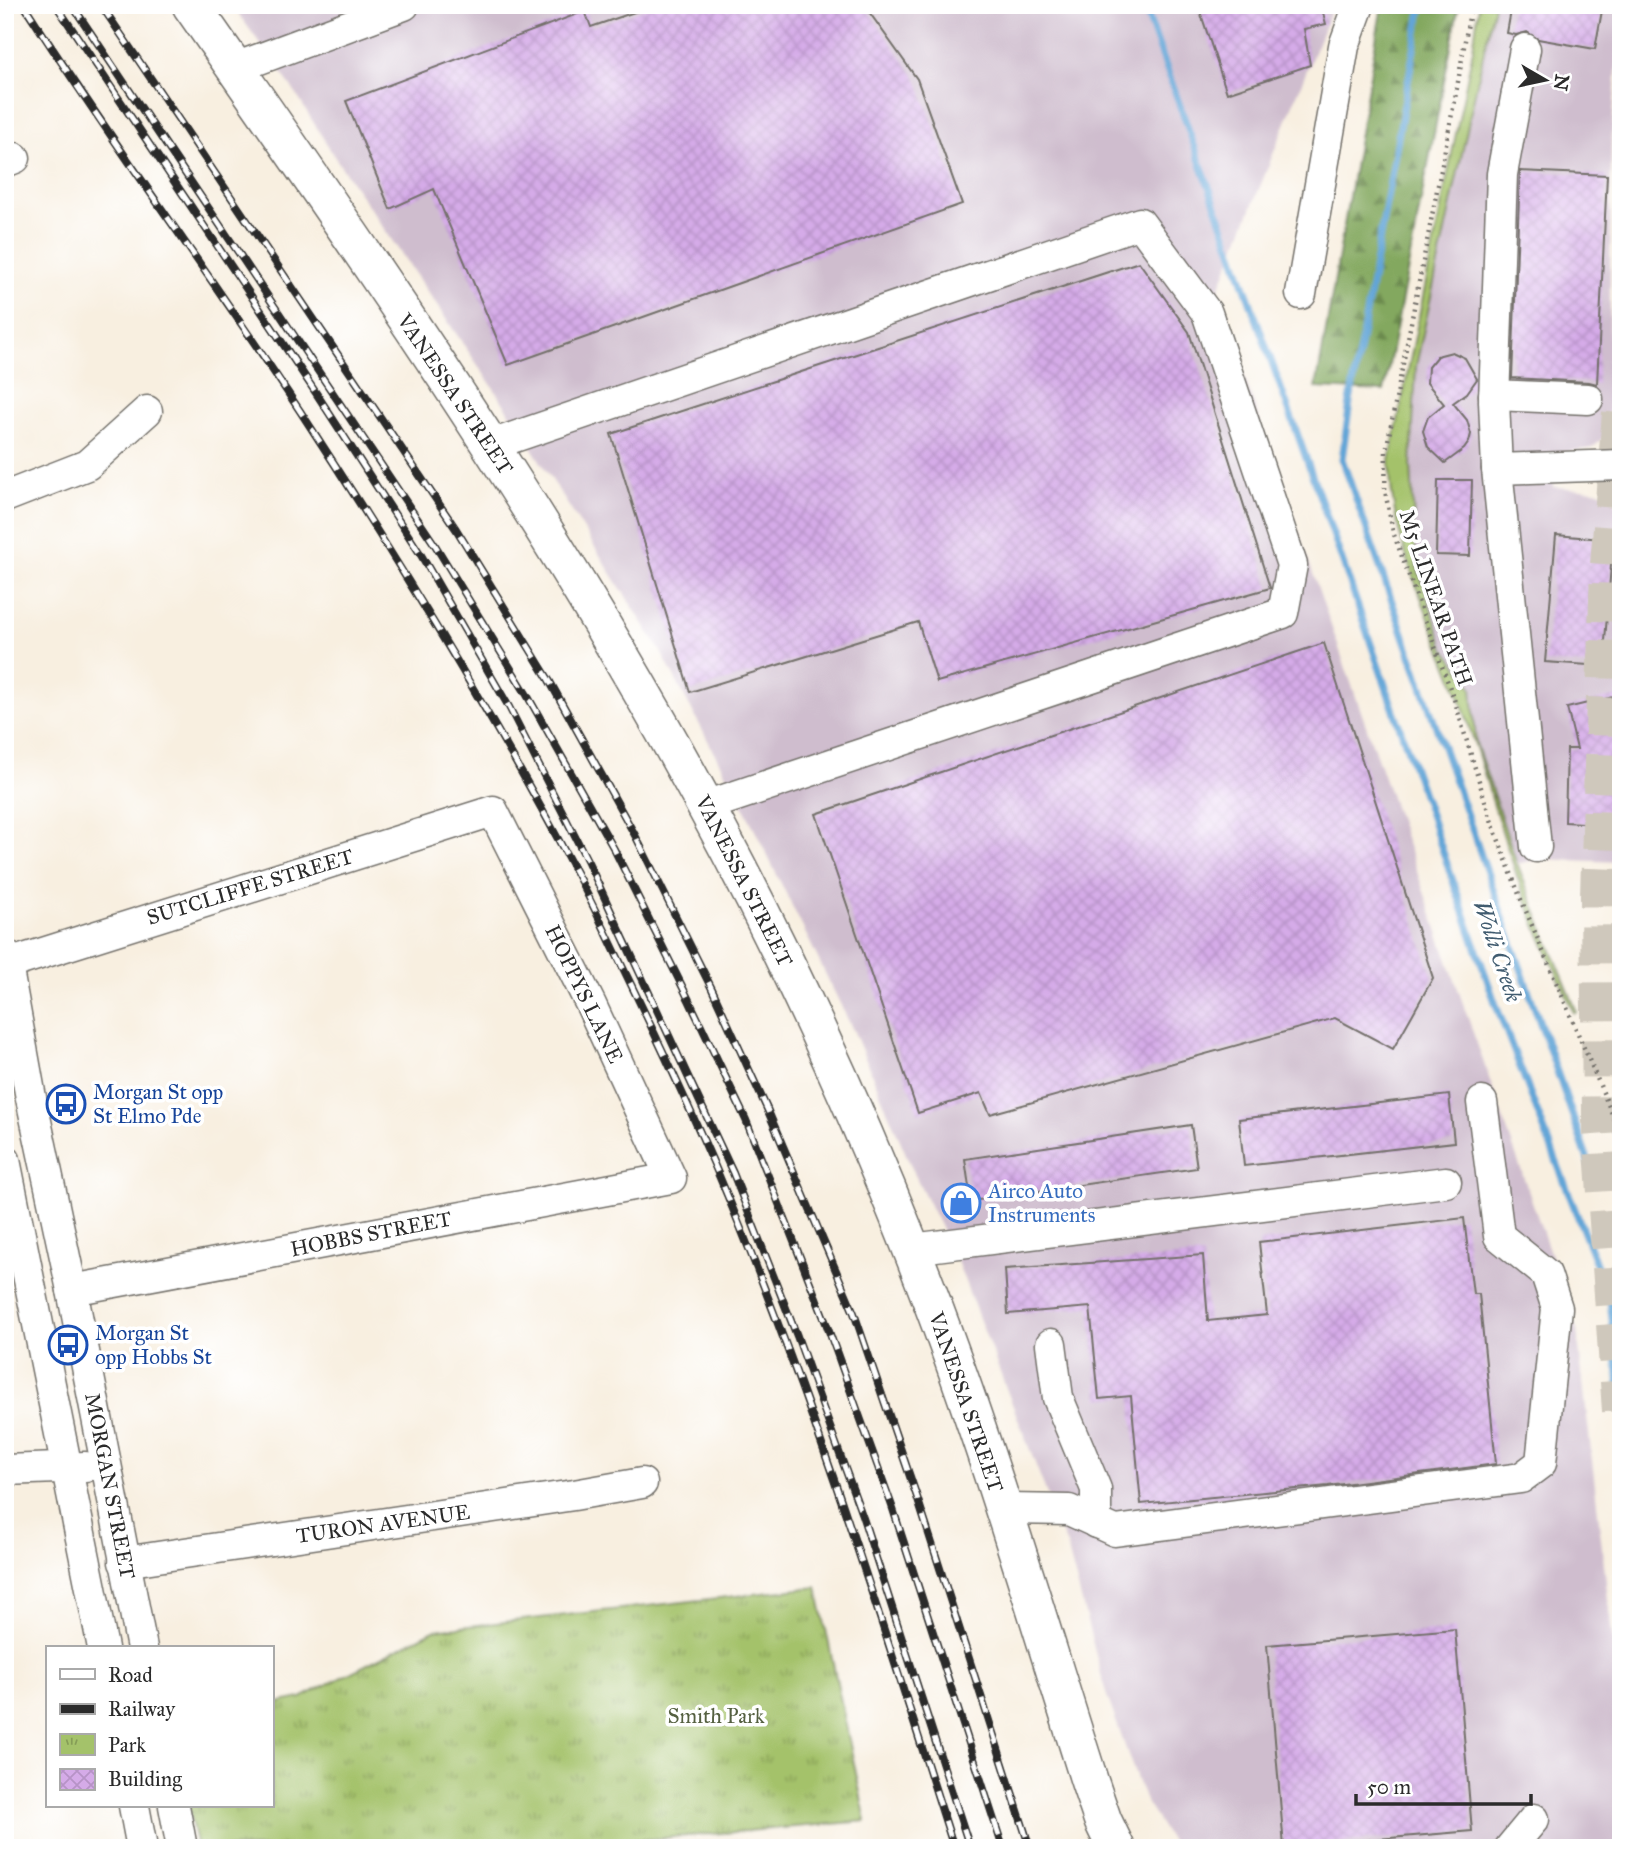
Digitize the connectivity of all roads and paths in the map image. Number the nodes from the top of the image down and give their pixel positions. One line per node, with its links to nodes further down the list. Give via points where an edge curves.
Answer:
1 (191, 5): 6 (main road, VANESSA STREET)
2 (404, 5): 6 (street)
3 (1359, 5): 7 (street, via 1344,46)
4 (1471, 5): 21 (path, M5 LINEAR PATH, via 1386,451 1385,491 1393,532 1454,699 1490,817)
5 (1525, 48): 8 (street, via 1502,174)
6 (235, 68): 11 (main road, VANESSA STREET)
7 (1301, 294)
8 (1494, 395): 9 (street); 13 (street)
9 (1588, 399)
10 (147, 411): 14 (street, via 87,465)
11 (491, 445): 15 (main road, VANESSA STREET, via 609,632); 15 (street, via 1140,223 1207,313 1292,565 1283,613)
12 (1621, 465): 13 (street)
13 (1497, 469): 17 (street)
14 (5, 497)
15 (706, 806): 25 (main road, VANESSA STREET, via 817,1029)
16 (493, 811): 18 (street, SUTCLIFFE STREET); 23 (street, HOPPYS LANE, via 591,1005)
17 (1536, 847)
18 (6, 961): 19 (street, MORGAN STREET)
19 (18, 1098): 26 (street, MORGAN STREET)
20 (1482, 1101): 33 (street, via 1499,1236 1546,1274 1557,1308 1541,1463 1521,1478 1115,1531)
21 (1621, 1135)
22 (5, 1160): 29 (street)
23 (671, 1178): 26 (street, HOBBS STREET)
24 (1446, 1182): 25 (street)
25 (912, 1249): 32 (main road, VANESSA STREET)
26 (72, 1290): 28 (street, MORGAN STREET)
27 (1051, 1344): 33 (street, via 1058,1398 1096,1489)
28 (105, 1465): 29 (street); 34 (street, MORGAN STREET)
29 (68, 1469): 30 (street); 35 (street)
30 (5, 1470)
31 (642, 1483): 34 (street, TURON AVENUE)
32 (1003, 1510): 33 (street, via 1069,1510); 42 (main road, VANESSA STREET, via 1090,1783)
33 (1096, 1522)
34 (124, 1562): 36 (street, MORGAN STREET)
35 (103, 1646)
36 (142, 1646)
37 (134, 1808): 40 (street)
38 (174, 1808): 41 (street)
39 (1534, 1819): 43 (street)
40 (142, 1848)
41 (182, 1848)
42 (1116, 1848)
43 (1510, 1848)

